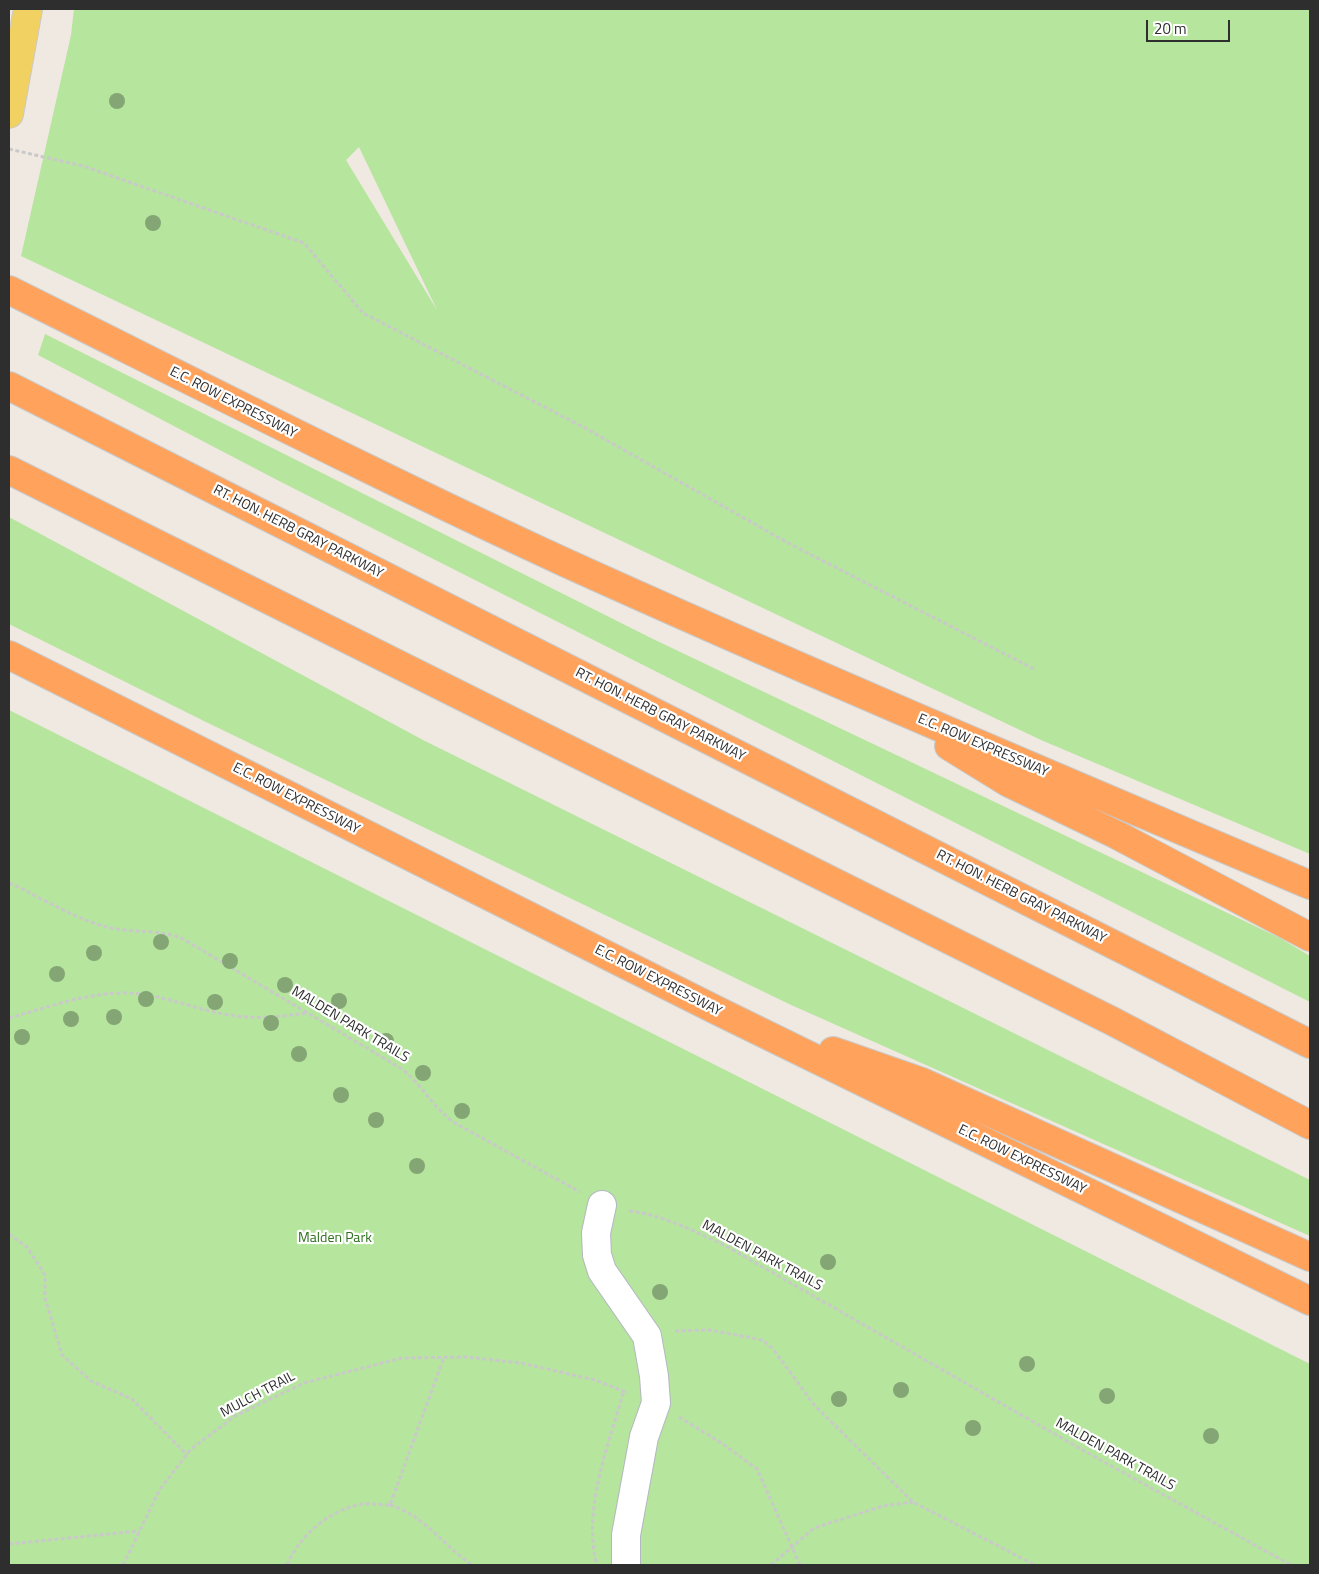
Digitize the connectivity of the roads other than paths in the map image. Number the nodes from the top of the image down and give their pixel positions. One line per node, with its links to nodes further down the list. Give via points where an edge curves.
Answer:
1 (28, 9): 2 (main road)
2 (9, 114)
3 (9, 290): 7 (highway, E.C. ROW EXPRESSWAY, via 284,429 562,561)
4 (9, 386): 11 (highway, RT. HON. HERB GRAY PARKWAY)
5 (20, 475): 12 (highway, via 1112,1021)
6 (9, 656): 10 (highway, E.C. ROW EXPRESSWAY)
7 (872, 699): 8 (highway, E.C. ROW EXPRESSWAY); 9 (highway, via 1009,784 1117,835)
8 (1310, 885)
9 (1310, 937)
10 (716, 1010): 14 (highway, via 922,1082); 15 (highway, E.C. ROW EXPRESSWAY)
11 (1310, 1044)
12 (1310, 1125)
13 (602, 1205): 16 (lane, via 596,1233 602,1271 647,1336 656,1403 644,1437 626,1535)
14 (1310, 1257)
15 (1310, 1301)
16 (626, 1565)

